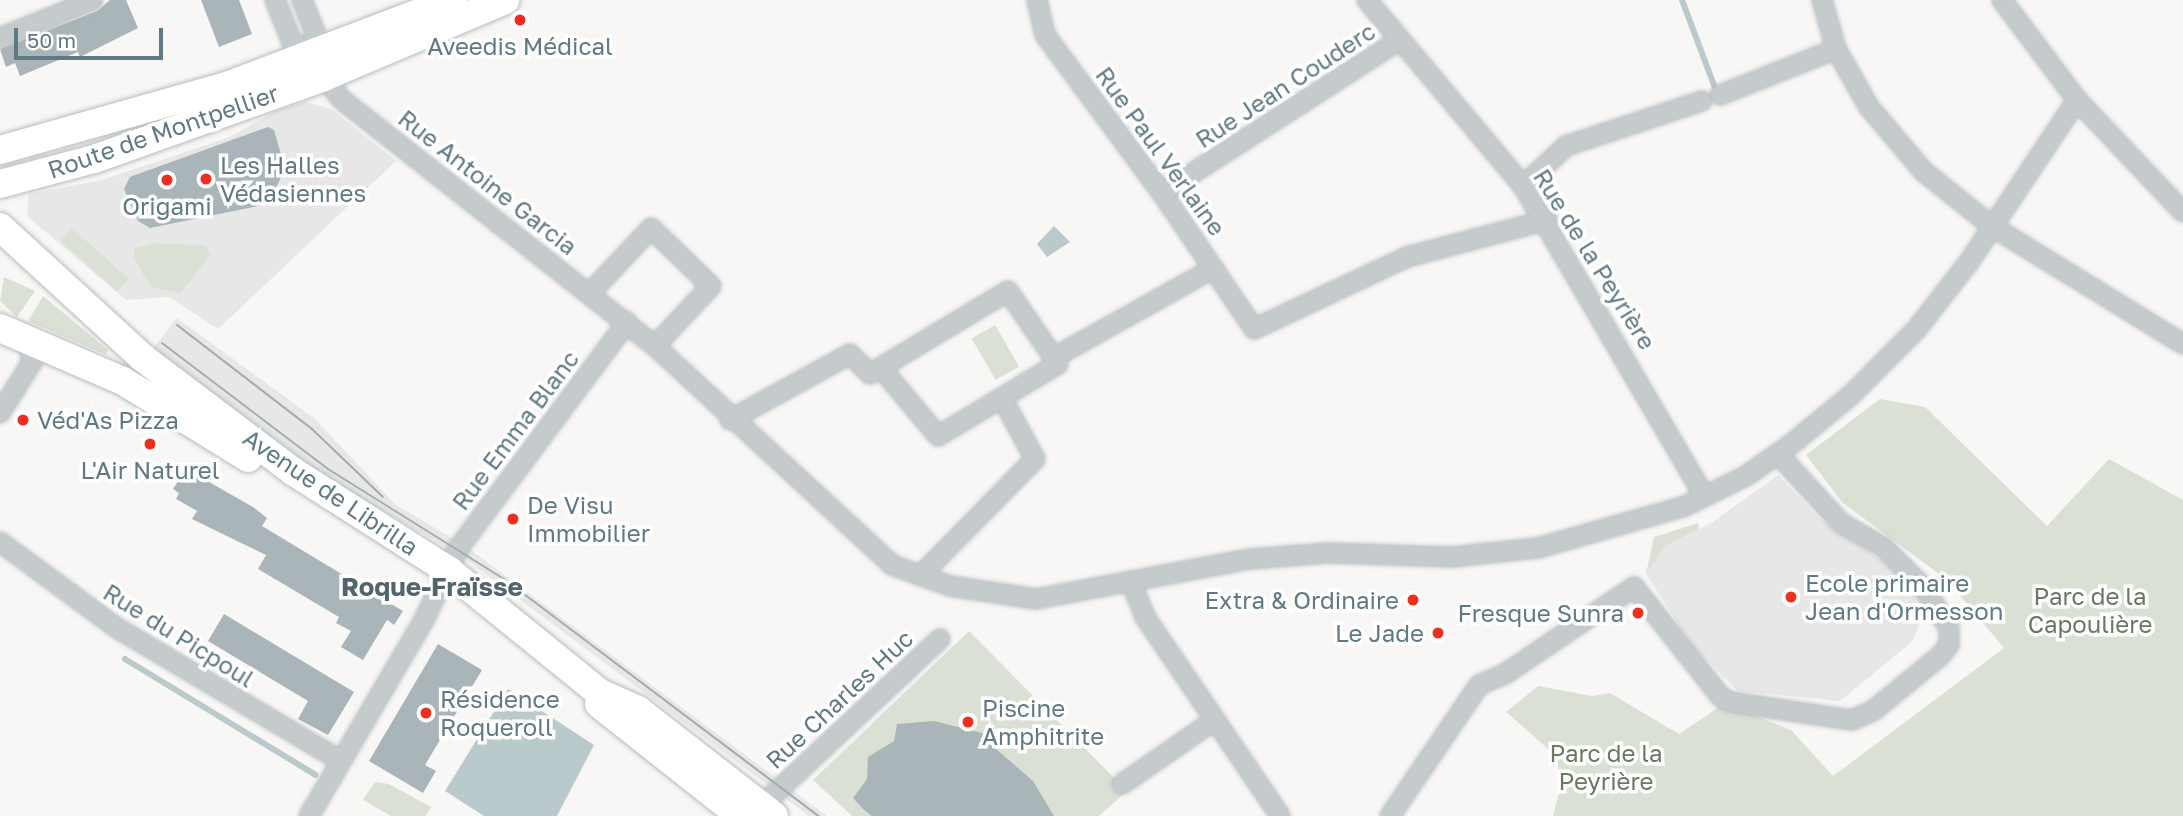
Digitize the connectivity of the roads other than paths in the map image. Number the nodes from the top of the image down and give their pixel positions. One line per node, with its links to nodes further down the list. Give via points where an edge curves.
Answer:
1 (93, 0): 10 (street)
2 (275, 0): 13 (street, Rue Antoine Garcia, via 292,42)
3 (302, 0): 13 (street, via 315,32)
4 (453, 0): 13 (main road, Route de Montpellier)
5 (505, 0): 13 (main road, Route de Montpellier)
6 (1037, 0): 20 (street, Rue Paul Verlaine, via 1045,35)
7 (1367, 0): 11 (street, Rue de la Peyrière)
8 (1822, 0): 12 (street)
9 (2002, 0): 15 (street)
10 (0, 38)
11 (1398, 41): 19 (street, Rue de la Peyrière); 20 (street, Rue Jean Couderc)
12 (1836, 49): 14 (street); 24 (street, via 1894,142)
13 (318, 65): 17 (main road, Route de Montpellier); 18 (main road, Route de Montpellier, via 94,159); 26 (street, Rue Antoine Garcia, via 341,99)
14 (1720, 95)
15 (2077, 100): 21 (street); 24 (street, Rue Antoine Garcia)
16 (1702, 101): 19 (street, via 1566,146)
17 (0, 150)
18 (1, 183)
19 (1523, 186): 22 (street, Rue de la Peyrière)
20 (1163, 193): 25 (street, Rue Paul Verlaine)
21 (2183, 212)
22 (1547, 220): 25 (street, Rue Paul Verlaine, via 1408,257 1254,328); 38 (street, Rue de la Peyrière)
23 (0, 227): 41 (main road, Avenue de Librilla, via 143,358 294,472)
24 (1993, 227): 30 (street); 37 (street, Rue Antoine Garcia, via 1916,330 1851,396)
25 (1214, 268): 32 (street)
26 (590, 293): 27 (street, Rue Antoine Garcia); 31 (street, via 651,228 712,286)
27 (627, 322): 31 (street, Rue Antoine Garcia); 41 (street, Rue Emma Blanc)
28 (0, 328): 29 (main road, Avenue de Librilla)
29 (28, 339): 35 (street, via 34,353); 41 (main road, Avenue de Librilla, via 123,381 414,564)
30 (2183, 345)
31 (655, 346): 36 (street, Rue Antoine Garcia)
32 (1054, 358): 33 (street, via 1008,291); 34 (street, via 1058,365)
33 (881, 368): 34 (street, via 938,436); 36 (street, via 870,374 850,354)
34 (1002, 398): 40 (street, via 1035,459)
35 (5, 405)
36 (730, 420): 42 (street, Rue Antoine Garcia, via 865,544 921,578 1035,599)
37 (1778, 454): 38 (street, Rue Antoine Garcia); 51 (street, via 1842,523 1883,547 1924,588 1948,628 1948,645 1940,656 1874,710 1852,720 1739,704 1721,697 1634,587 1505,674 1479,685)
38 (1704, 496): 42 (street, Rue Antoine Garcia, via 1637,524 1538,548 1452,558 1328,552 1250,559)
39 (0, 542): 45 (street, Rue du Picpoul, via 117,628)
40 (925, 571)
41 (447, 572): 45 (street, Rue Emma Blanc); 47 (main road, Avenue de Librilla, via 600,692 638,710); 47 (main road, Avenue de Librilla, via 491,619)
42 (1131, 582): 44 (street, via 1145,617)
43 (940, 639): 47 (street, Rue Charles Huc)
44 (1212, 722): 46 (street); 50 (street)
45 (339, 760): 48 (street, Rue Emma Blanc)
46 (1122, 784)
47 (761, 810): 49 (main road)
48 (309, 816)
49 (797, 816)
50 (1280, 816)
51 (1390, 816)

